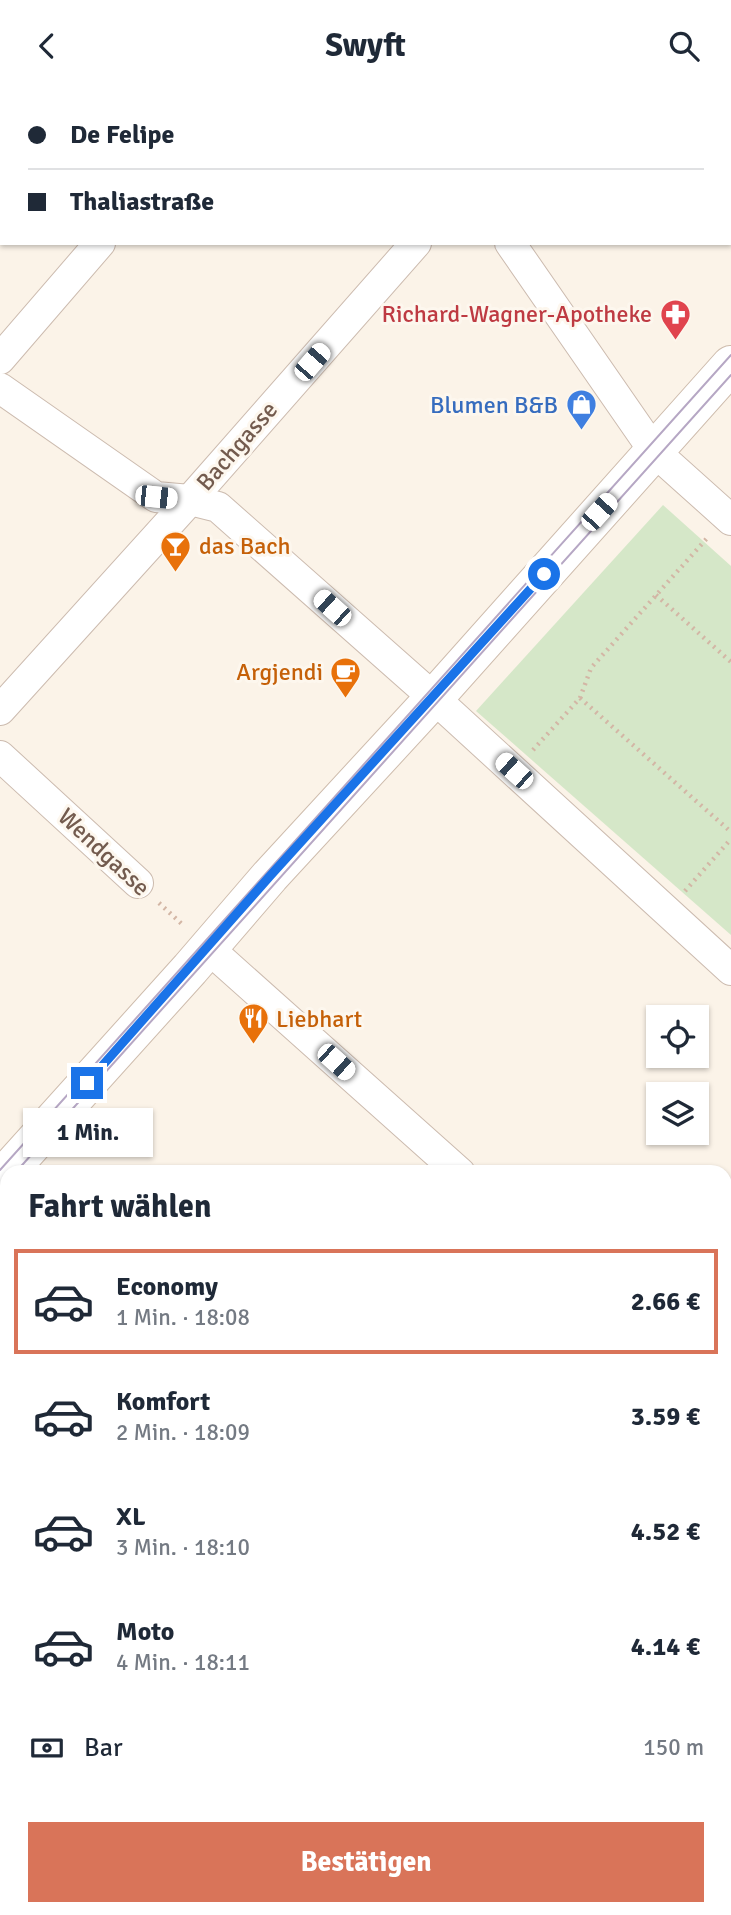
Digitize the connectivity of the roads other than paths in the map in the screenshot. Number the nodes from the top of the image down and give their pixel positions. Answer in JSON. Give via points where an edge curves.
{"nodes":[{"id":1,"x":98,"y":245,"type":"edge"},
{"id":2,"x":414,"y":245,"type":"edge"},
{"id":3,"x":511,"y":245,"type":"edge"},
{"id":4,"x":0,"y":359,"type":"edge"},
{"id":5,"x":731,"y":365,"type":"edge"},
{"id":6,"x":0,"y":388,"type":"edge"},
{"id":7,"x":654,"y":451,"type":"junction"},
{"id":8,"x":190,"y":500,"type":"junction"},
{"id":9,"x":729,"y":518,"type":"edge"},
{"id":10,"x":434,"y":698,"type":"junction"},
{"id":11,"x":0,"y":710,"type":"edge"},
{"id":12,"x":0,"y":756,"type":"edge"},
{"id":13,"x":138,"y":883,"type":"road end"},
{"id":14,"x":208,"y":948,"type":"junction"},
{"id":15,"x":730,"y":967,"type":"edge"},
{"id":16,"x":13,"y":1165,"type":"edge"},
{"id":17,"x":451,"y":1165,"type":"edge"}],
"edges":[{"from":1,"to":4,"type":"street"},
{"from":2,"to":8,"type":"street","name":"Bachgasse"},
{"from":3,"to":7,"type":"street"},
{"from":5,"to":7,"type":"main road"},
{"from":6,"to":8,"type":"street","via":[[156,497]]},
{"from":7,"to":9,"type":"street"},
{"from":7,"to":10,"type":"main road"},
{"from":8,"to":10,"type":"street","via":[[218,507]]},
{"from":8,"to":11,"type":"street","name":"Bachgasse"},
{"from":10,"to":14,"type":"main road"},
{"from":10,"to":15,"type":"street"},
{"from":12,"to":13,"type":"street","name":"Wendgasse"},
{"from":14,"to":16,"type":"main road"},
{"from":14,"to":17,"type":"street"}]}
